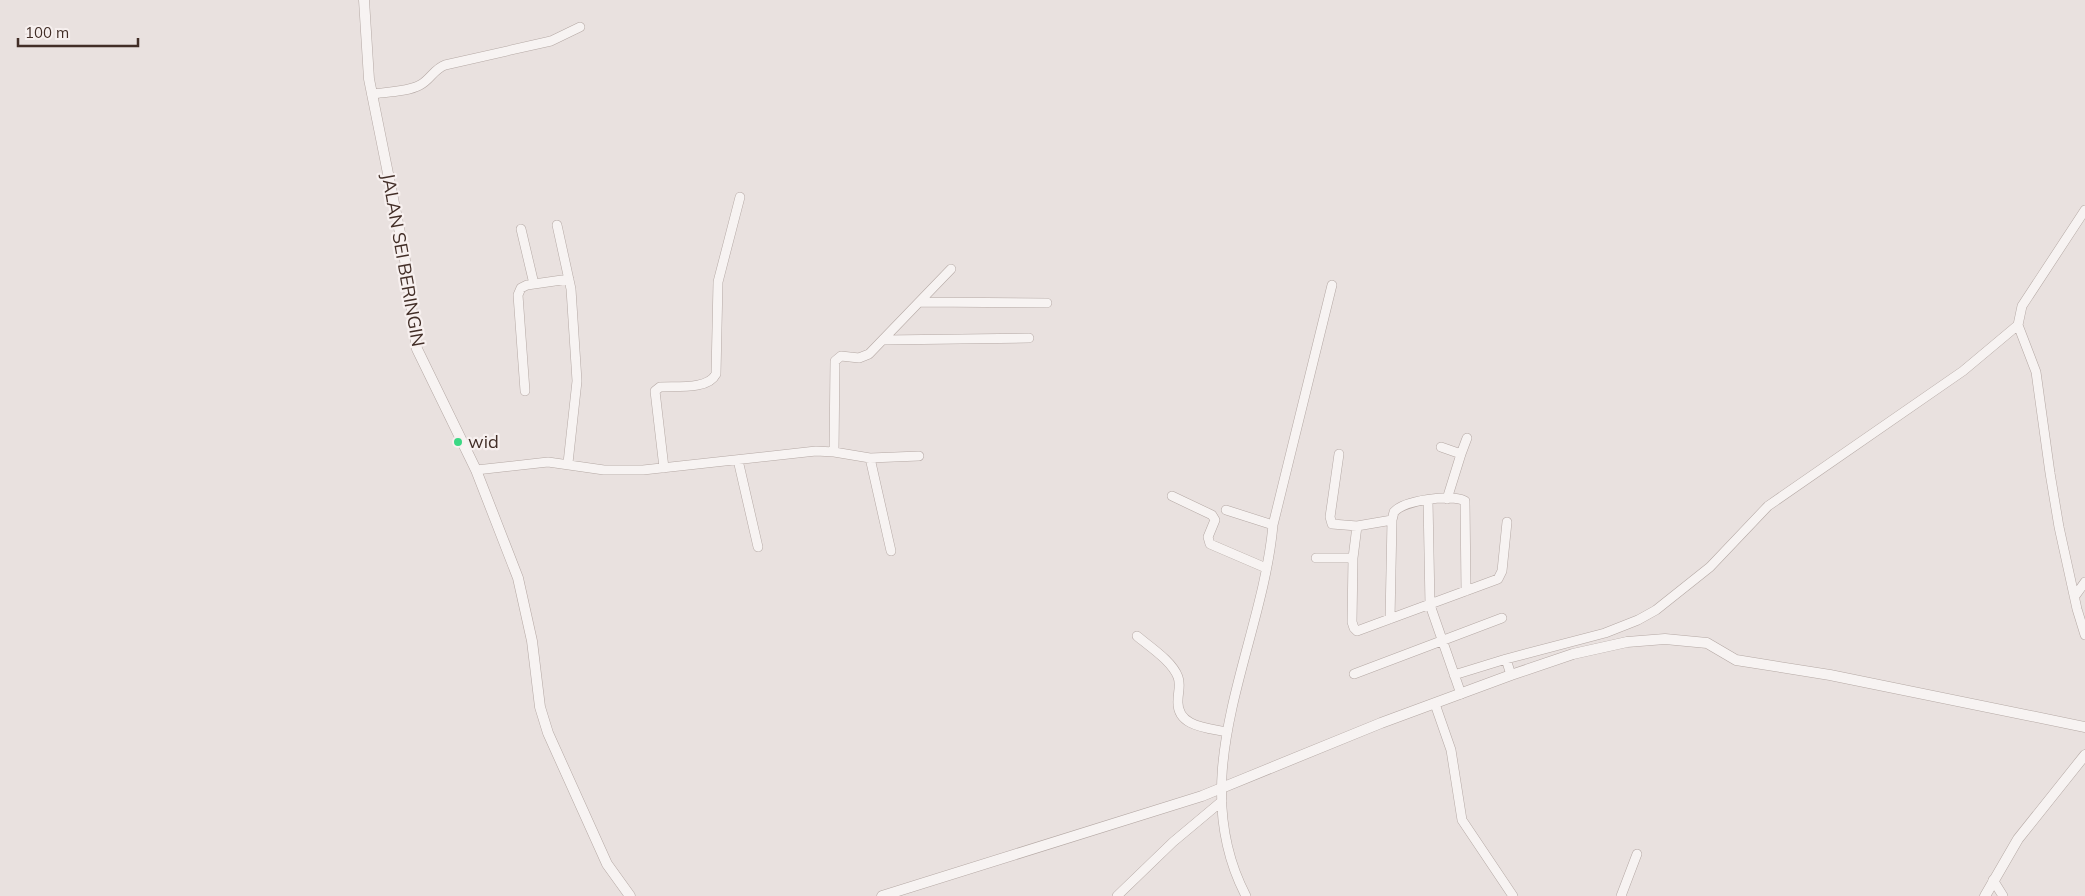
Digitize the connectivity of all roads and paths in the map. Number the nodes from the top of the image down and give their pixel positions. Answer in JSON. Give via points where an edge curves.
{"nodes":[{"id":1,"x":364,"y":0,"type":"edge"},
{"id":2,"x":580,"y":26,"type":"dead end"},
{"id":3,"x":372,"y":94,"type":"junction"},
{"id":4,"x":740,"y":197,"type":"dead end"},
{"id":5,"x":2085,"y":210,"type":"edge"},
{"id":6,"x":557,"y":225,"type":"dead end"},
{"id":7,"x":521,"y":229,"type":"dead end"},
{"id":8,"x":951,"y":270,"type":"dead end"},
{"id":9,"x":569,"y":279,"type":"junction"},
{"id":10,"x":534,"y":284,"type":"junction"},
{"id":11,"x":1332,"y":285,"type":"dead end"},
{"id":12,"x":920,"y":302,"type":"junction"},
{"id":13,"x":1048,"y":303,"type":"dead end"},
{"id":14,"x":2018,"y":325,"type":"junction"},
{"id":15,"x":1029,"y":338,"type":"dead end"},
{"id":16,"x":884,"y":340,"type":"junction"},
{"id":17,"x":525,"y":390,"type":"dead end"},
{"id":18,"x":1468,"y":438,"type":"dead end"},
{"id":19,"x":1441,"y":447,"type":"dead end"},
{"id":20,"x":834,"y":452,"type":"junction"},
{"id":21,"x":1339,"y":454,"type":"dead end"},
{"id":22,"x":1460,"y":454,"type":"junction"},
{"id":23,"x":920,"y":456,"type":"dead end"},
{"id":24,"x":870,"y":458,"type":"junction"},
{"id":25,"x":738,"y":460,"type":"junction"},
{"id":26,"x":568,"y":464,"type":"junction"},
{"id":27,"x":664,"y":468,"type":"junction"},
{"id":28,"x":476,"y":470,"type":"junction"},
{"id":29,"x":1172,"y":496,"type":"dead end"},
{"id":30,"x":1447,"y":499,"type":"junction"},
{"id":31,"x":1428,"y":500,"type":"junction"},
{"id":32,"x":1226,"y":510,"type":"dead end"},
{"id":33,"x":1392,"y":520,"type":"junction"},
{"id":34,"x":1507,"y":522,"type":"dead end"},
{"id":35,"x":1272,"y":525,"type":"junction"},
{"id":36,"x":1357,"y":526,"type":"junction"},
{"id":37,"x":758,"y":547,"type":"dead end"},
{"id":38,"x":891,"y":551,"type":"dead end"},
{"id":39,"x":1316,"y":558,"type":"dead end"},
{"id":40,"x":1354,"y":558,"type":"junction"},
{"id":41,"x":1266,"y":568,"type":"junction"},
{"id":42,"x":2085,"y":582,"type":"edge"},
{"id":43,"x":1466,"y":591,"type":"junction"},
{"id":44,"x":2074,"y":596,"type":"junction"},
{"id":45,"x":1430,"y":605,"type":"junction"},
{"id":46,"x":1502,"y":618,"type":"dead end"},
{"id":47,"x":1390,"y":619,"type":"junction"},
{"id":48,"x":2085,"y":635,"type":"edge"},
{"id":49,"x":1137,"y":636,"type":"dead end"},
{"id":50,"x":1442,"y":640,"type":"junction"},
{"id":51,"x":1506,"y":659,"type":"junction"},
{"id":52,"x":1354,"y":674,"type":"dead end"},
{"id":53,"x":1454,"y":675,"type":"junction"},
{"id":54,"x":1511,"y":675,"type":"junction"},
{"id":55,"x":1460,"y":694,"type":"junction"},
{"id":56,"x":1435,"y":704,"type":"junction"},
{"id":57,"x":2085,"y":727,"type":"edge"},
{"id":58,"x":1228,"y":732,"type":"junction"},
{"id":59,"x":2085,"y":755,"type":"edge"},
{"id":60,"x":1222,"y":789,"type":"junction"},
{"id":61,"x":1222,"y":801,"type":"junction"},
{"id":62,"x":1637,"y":854,"type":"dead end"},
{"id":63,"x":1993,"y":880,"type":"junction"},
{"id":64,"x":630,"y":896,"type":"edge"},
{"id":65,"x":882,"y":896,"type":"edge"},
{"id":66,"x":1117,"y":896,"type":"edge"},
{"id":67,"x":1246,"y":896,"type":"edge"},
{"id":68,"x":1514,"y":896,"type":"edge"},
{"id":69,"x":1621,"y":896,"type":"edge"},
{"id":70,"x":1985,"y":896,"type":"edge"},
{"id":71,"x":2003,"y":896,"type":"edge"}],
"edges":[{"from":1,"to":3,"type":"street","name":"JALAN SEI BERINGIN","via":[[367,65]]},
{"from":2,"to":3,"type":"street","via":[[550,41],[445,65],[417,87]]},
{"from":3,"to":28,"type":"street","name":"JALAN SEI BERINGIN","via":[[404,253],[417,349]]},
{"from":4,"to":27,"type":"street","via":[[718,282],[716,374],[702,384],[660,387],[655,391]]},
{"from":5,"to":14,"type":"street","via":[[2022,306]]},
{"from":6,"to":9,"type":"street"},
{"from":7,"to":10,"type":"street"},
{"from":8,"to":12,"type":"street"},
{"from":9,"to":10,"type":"street"},
{"from":9,"to":26,"type":"street","via":[[577,381]]},
{"from":10,"to":17,"type":"street","via":[[521,288],[518,295]]},
{"from":11,"to":35,"type":"street"},
{"from":12,"to":13,"type":"street"},
{"from":12,"to":16,"type":"street"},
{"from":14,"to":44,"type":"street","via":[[2038,379],[2050,473]]},
{"from":14,"to":51,"type":"street","via":[[1956,376],[1768,506],[1710,567],[1656,610],[1605,633]]},
{"from":15,"to":16,"type":"street"},
{"from":16,"to":20,"type":"street","via":[[866,356],[841,356],[835,362]]},
{"from":18,"to":22,"type":"street"},
{"from":19,"to":22,"type":"street"},
{"from":20,"to":24,"type":"street"},
{"from":20,"to":25,"type":"street"},
{"from":21,"to":36,"type":"street","via":[[1330,521],[1336,525]]},
{"from":22,"to":30,"type":"street"},
{"from":23,"to":24,"type":"street"},
{"from":24,"to":38,"type":"street"},
{"from":25,"to":27,"type":"street"},
{"from":25,"to":37,"type":"street"},
{"from":26,"to":27,"type":"street","via":[[622,471]]},
{"from":26,"to":28,"type":"street","via":[[534,462]]},
{"from":28,"to":64,"type":"street","name":"JALAN SEI BERINGIN","via":[[524,598],[540,707],[548,733],[607,864]]},
{"from":29,"to":41,"type":"street","via":[[1212,515],[1210,544]]},
{"from":30,"to":31,"type":"street"},
{"from":30,"to":43,"type":"street","via":[[1466,503]]},
{"from":31,"to":33,"type":"street","via":[[1398,508]]},
{"from":31,"to":45,"type":"street"},
{"from":32,"to":35,"type":"street"},
{"from":33,"to":36,"type":"street"},
{"from":33,"to":47,"type":"street"},
{"from":34,"to":43,"type":"street","via":[[1501,576]]},
{"from":35,"to":41,"type":"street"},
{"from":36,"to":40,"type":"street"},
{"from":39,"to":40,"type":"street"},
{"from":40,"to":47,"type":"street","via":[[1354,628],[1362,630]]},
{"from":41,"to":58,"type":"street","via":[[1232,698]]},
{"from":42,"to":44,"type":"street"},
{"from":43,"to":45,"type":"street"},
{"from":44,"to":48,"type":"street"},
{"from":45,"to":47,"type":"street"},
{"from":45,"to":50,"type":"street"},
{"from":46,"to":50,"type":"street"},
{"from":49,"to":58,"type":"street","via":[[1178,676],[1178,708],[1183,718],[1189,723]]},
{"from":50,"to":52,"type":"street"},
{"from":50,"to":53,"type":"street"},
{"from":51,"to":53,"type":"street"},
{"from":51,"to":54,"type":"street"},
{"from":53,"to":55,"type":"street"},
{"from":54,"to":55,"type":"street"},
{"from":54,"to":57,"type":"street","via":[[1604,647],[1654,639],[1682,640],[1708,643],[1736,660],[1830,675]]},
{"from":55,"to":56,"type":"street"},
{"from":56,"to":60,"type":"street","via":[[1322,746]]},
{"from":56,"to":68,"type":"street","via":[[1451,750],[1462,820]]},
{"from":58,"to":60,"type":"street"},
{"from":59,"to":63,"type":"street","via":[[2018,840]]},
{"from":60,"to":61,"type":"street"},
{"from":60,"to":65,"type":"street"},
{"from":61,"to":66,"type":"street"},
{"from":61,"to":67,"type":"street","via":[[1225,843]]},
{"from":62,"to":69,"type":"street"},
{"from":63,"to":70,"type":"street"},
{"from":63,"to":71,"type":"street"}]}
